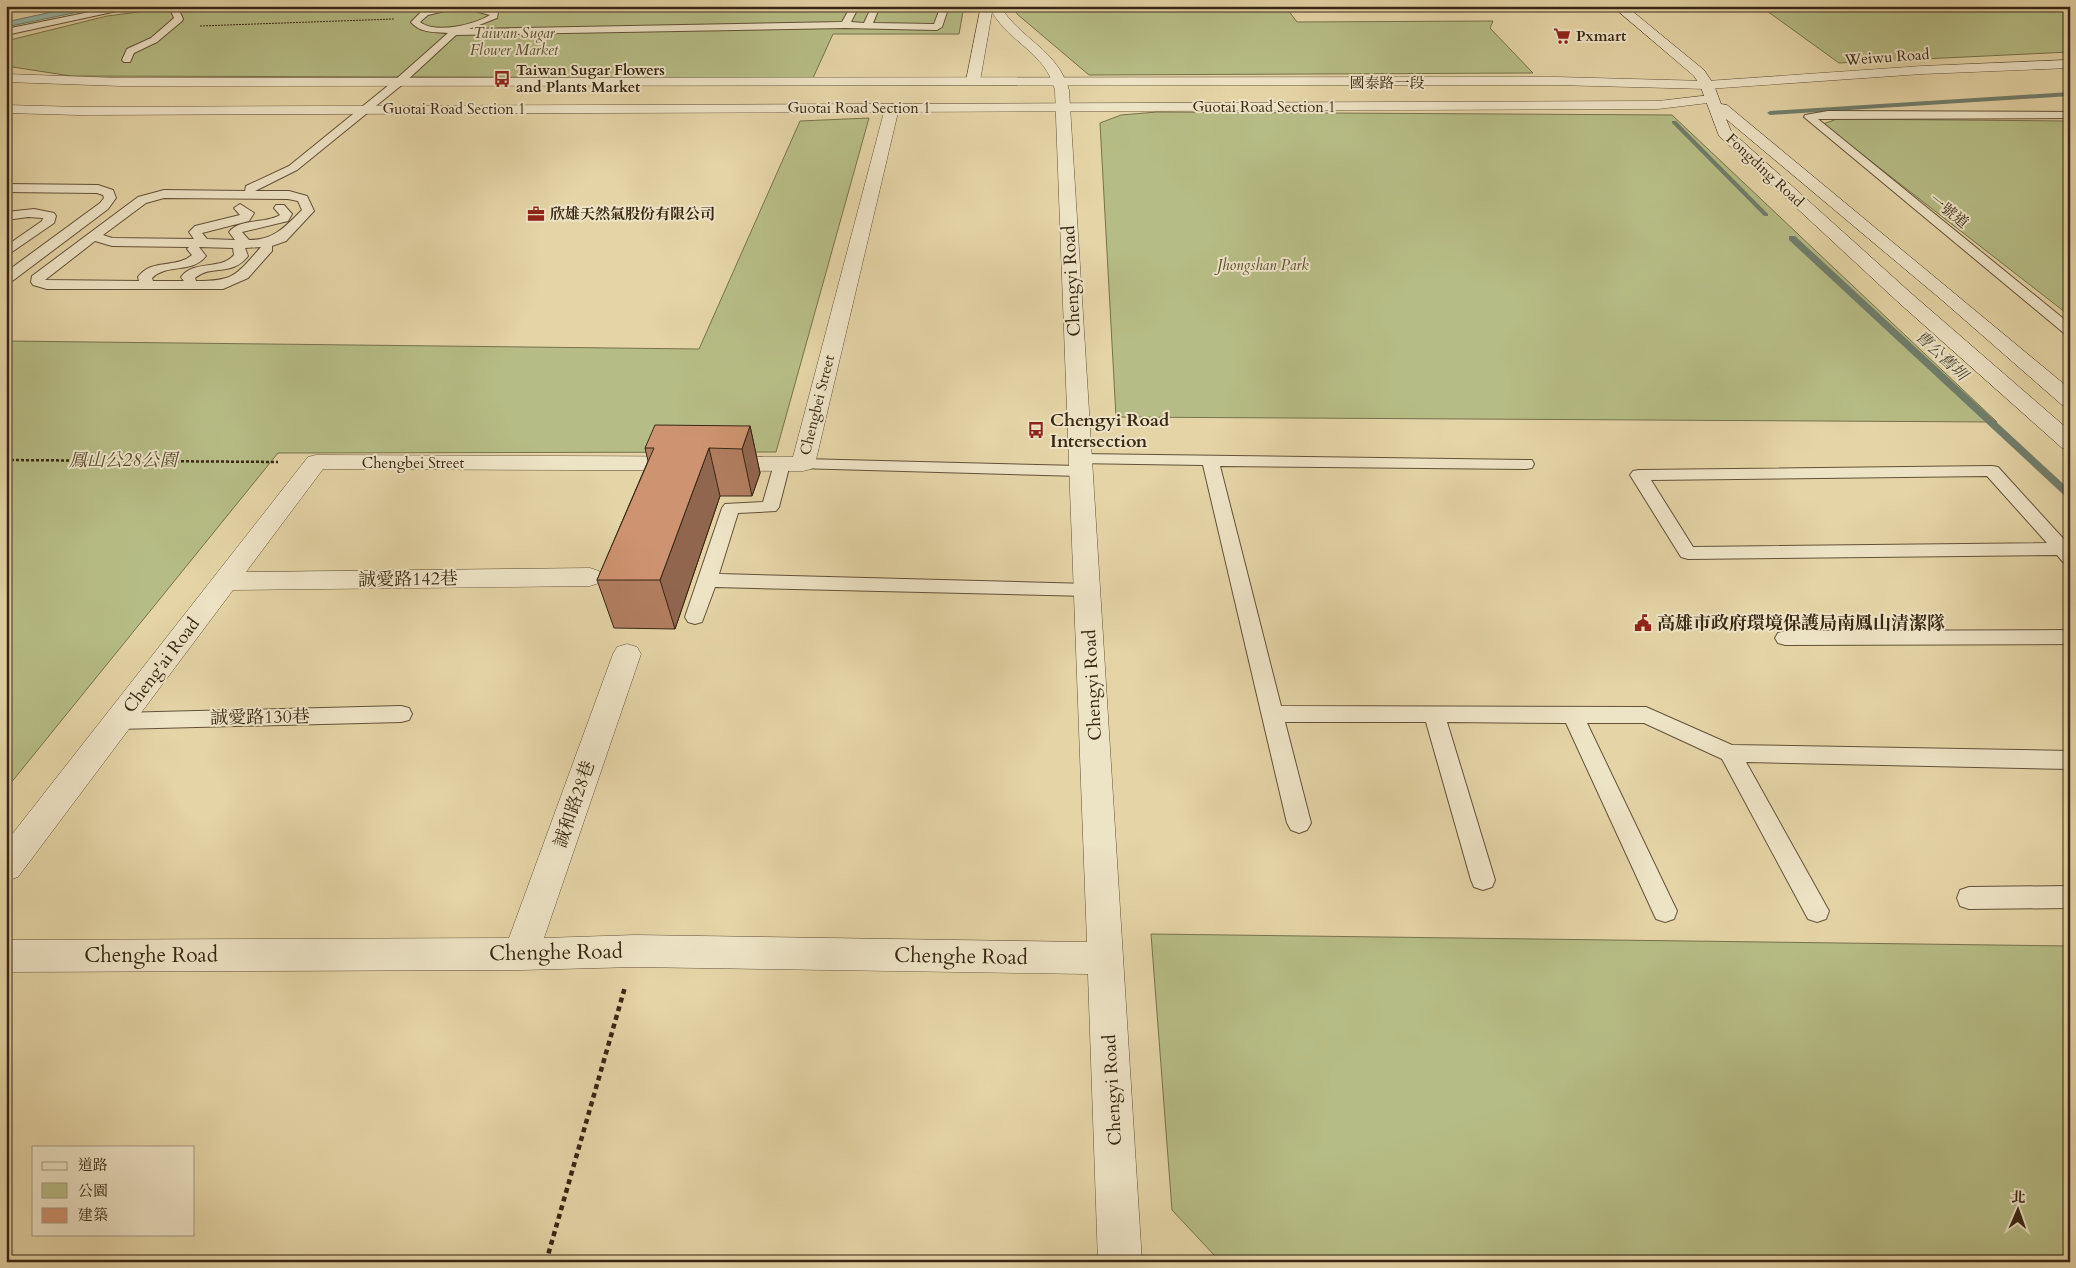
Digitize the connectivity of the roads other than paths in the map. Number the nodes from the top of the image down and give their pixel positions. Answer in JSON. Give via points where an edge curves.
{"nodes":[{"id":1,"x":136,"y":6,"type":"edge"},
{"id":2,"x":173,"y":6,"type":"edge"},
{"id":3,"x":471,"y":6,"type":"edge"},
{"id":4,"x":855,"y":6,"type":"edge"},
{"id":5,"x":876,"y":6,"type":"edge"},
{"id":6,"x":945,"y":6,"type":"edge"},
{"id":7,"x":987,"y":6,"type":"edge"},
{"id":8,"x":994,"y":6,"type":"edge"},
{"id":9,"x":1618,"y":6,"type":"edge"},
{"id":10,"x":845,"y":25,"type":"junction"},
{"id":11,"x":867,"y":26,"type":"junction"},
{"id":12,"x":450,"y":31,"type":"junction"},
{"id":13,"x":6,"y":32,"type":"edge"},
{"id":14,"x":127,"y":60,"type":"dead end"},
{"id":15,"x":2070,"y":64,"type":"edge"},
{"id":16,"x":2070,"y":77,"type":"edge"},
{"id":17,"x":6,"y":78,"type":"edge"},
{"id":18,"x":973,"y":81,"type":"junction"},
{"id":19,"x":1936,"y":84,"type":"dead end"},
{"id":20,"x":394,"y":86,"type":"junction"},
{"id":21,"x":6,"y":88,"type":"edge"},
{"id":22,"x":1715,"y":94,"type":"junction"},
{"id":23,"x":1062,"y":95,"type":"junction"},
{"id":24,"x":6,"y":100,"type":"edge"},
{"id":25,"x":377,"y":100,"type":"junction"},
{"id":26,"x":892,"y":108,"type":"junction"},
{"id":27,"x":6,"y":110,"type":"edge"},
{"id":28,"x":365,"y":110,"type":"junction"},
{"id":29,"x":2070,"y":114,"type":"edge"},
{"id":30,"x":6,"y":188,"type":"edge"},
{"id":31,"x":32,"y":188,"type":"junction"},
{"id":32,"x":250,"y":189,"type":"junction"},
{"id":33,"x":6,"y":196,"type":"edge"},
{"id":34,"x":320,"y":199,"type":"junction"},
{"id":35,"x":305,"y":201,"type":"junction"},
{"id":36,"x":140,"y":202,"type":"junction"},
{"id":37,"x":160,"y":207,"type":"dead end"},
{"id":38,"x":270,"y":208,"type":"junction"},
{"id":39,"x":6,"y":216,"type":"edge"},
{"id":40,"x":64,"y":235,"type":"junction"},
{"id":41,"x":88,"y":238,"type":"junction"},
{"id":42,"x":290,"y":240,"type":"junction"},
{"id":43,"x":12,"y":243,"type":"edge"},
{"id":44,"x":199,"y":246,"type":"junction"},
{"id":45,"x":242,"y":246,"type":"junction"},
{"id":46,"x":267,"y":248,"type":"junction"},
{"id":47,"x":6,"y":252,"type":"edge"},
{"id":48,"x":6,"y":279,"type":"edge"},
{"id":49,"x":147,"y":286,"type":"junction"},
{"id":50,"x":194,"y":286,"type":"junction"},
{"id":51,"x":2070,"y":331,"type":"edge"},
{"id":52,"x":2070,"y":400,"type":"edge"},
{"id":53,"x":2070,"y":443,"type":"edge"},
{"id":54,"x":1210,"y":461,"type":"junction"},
{"id":55,"x":316,"y":462,"type":"joint"},
{"id":56,"x":792,"y":464,"type":"junction"},
{"id":57,"x":1526,"y":464,"type":"dead end"},
{"id":58,"x":1080,"y":465,"type":"junction"},
{"id":59,"x":2066,"y":554,"type":"edge"},
{"id":60,"x":590,"y":577,"type":"dead end"},
{"id":61,"x":706,"y":580,"type":"junction"},
{"id":62,"x":225,"y":581,"type":"junction"},
{"id":63,"x":1088,"y":590,"type":"junction"},
{"id":64,"x":695,"y":617,"type":"dead end"},
{"id":65,"x":2070,"y":637,"type":"edge"},
{"id":66,"x":1785,"y":638,"type":"dead end"},
{"id":67,"x":627,"y":654,"type":"dead end"},
{"id":68,"x":401,"y":714,"type":"dead end"},
{"id":69,"x":1272,"y":714,"type":"junction"},
{"id":70,"x":1434,"y":714,"type":"junction"},
{"id":71,"x":1573,"y":715,"type":"junction"},
{"id":72,"x":118,"y":720,"type":"junction"},
{"id":73,"x":1730,"y":753,"type":"junction"},
{"id":74,"x":2070,"y":760,"type":"edge"},
{"id":75,"x":1300,"y":824,"type":"dead end"},
{"id":76,"x":6,"y":867,"type":"edge"},
{"id":77,"x":1483,"y":880,"type":"dead end"},
{"id":78,"x":2070,"y":897,"type":"edge"},
{"id":79,"x":1969,"y":898,"type":"dead end"},
{"id":80,"x":1665,"y":911,"type":"dead end"},
{"id":81,"x":1817,"y":911,"type":"dead end"},
{"id":82,"x":521,"y":954,"type":"junction"},
{"id":83,"x":6,"y":956,"type":"edge"},
{"id":84,"x":1105,"y":958,"type":"junction"},
{"id":85,"x":1120,"y":1262,"type":"edge"}],
"edges":[{"from":1,"to":13,"type":"lane"},
{"from":2,"to":14,"type":"lane","via":[[179,20],[154,40],[130,51]]},
{"from":3,"to":12,"type":"lane","via":[[489,9],[494,16],[483,23]]},
{"from":3,"to":12,"type":"lane","via":[[439,10],[417,18],[415,22],[424,28]]},
{"from":4,"to":10,"type":"lane"},
{"from":5,"to":11,"type":"lane"},
{"from":6,"to":11,"type":"lane","via":[[937,26]]},
{"from":7,"to":18,"type":"street"},
{"from":8,"to":23,"type":"street","via":[[1006,22],[1052,64]]},
{"from":9,"to":22,"type":"street","via":[[1699,73]]},
{"from":10,"to":11,"type":"lane"},
{"from":10,"to":12,"type":"lane"},
{"from":12,"to":20,"type":"lane"},
{"from":15,"to":22,"type":"street","name":"Weiwu Road","via":[[1922,70]]},
{"from":16,"to":19,"type":"street","name":"Weiwu Road"},
{"from":17,"to":20,"type":"street","name":"Guotai Road Section 1"},
{"from":18,"to":20,"type":"street","name":"Guotai Road Section 1"},
{"from":18,"to":23,"type":"street","name":"Guotai Road Section 1"},
{"from":20,"to":21,"type":"street","name":"Guotai Road Section 1"},
{"from":20,"to":23,"type":"street","name":"Guotai Road Section 1"},
{"from":20,"to":25,"type":"lane"},
{"from":22,"to":23,"type":"street","name":"國泰路一段","via":[[1188,85]]},
{"from":22,"to":23,"type":"street","name":"Guotai Road Section 1","via":[[1658,105]]},
{"from":22,"to":52,"type":"street","name":"Fongding Road"},
{"from":22,"to":53,"type":"street","name":"Fongding Road","via":[[1724,133]]},
{"from":23,"to":25,"type":"street","name":"Guotai Road Section 1"},
{"from":23,"to":26,"type":"street","name":"Guotai Road Section 1"},
{"from":23,"to":58,"type":"street","name":"Chengyi Road"},
{"from":24,"to":25,"type":"street","name":"Guotai Road Section 1"},
{"from":25,"to":28,"type":"lane"},
{"from":26,"to":28,"type":"street","name":"Guotai Road Section 1"},
{"from":26,"to":56,"type":"street","name":"Chengbei Street"},
{"from":27,"to":28,"type":"street","name":"Guotai Road Section 1"},
{"from":28,"to":32,"type":"lane","via":[[293,168]]},
{"from":29,"to":51,"type":"lane","name":"一號道","via":[[1828,114],[1809,117]]},
{"from":30,"to":31,"type":"lane"},
{"from":31,"to":33,"type":"lane"},
{"from":31,"to":40,"type":"lane","via":[[98,189],[109,193],[110,198],[104,206]]},
{"from":32,"to":35,"type":"lane"},
{"from":32,"to":41,"type":"lane","via":[[172,188],[144,193],[131,199]]},
{"from":34,"to":35,"type":"lane"},
{"from":34,"to":35,"type":"lane"},
{"from":34,"to":42,"type":"lane"},
{"from":35,"to":36,"type":"lane","via":[[289,194],[164,194]]},
{"from":35,"to":38,"type":"lane","via":[[292,208]]},
{"from":35,"to":45,"type":"lane","via":[[281,238]]},
{"from":36,"to":37,"type":"lane","via":[[142,206]]},
{"from":36,"to":41,"type":"lane"},
{"from":38,"to":44,"type":"lane","via":[[235,208],[248,213],[245,218],[195,232]]},
{"from":38,"to":45,"type":"lane","via":[[286,214],[284,218],[239,229],[235,232]]},
{"from":39,"to":43,"type":"lane","via":[[30,213],[50,216],[48,223]]},
{"from":40,"to":41,"type":"lane"},
{"from":40,"to":48,"type":"lane"},
{"from":41,"to":42,"type":"lane","via":[[17,282],[22,289],[231,291],[244,287]]},
{"from":41,"to":44,"type":"lane","via":[[88,246],[97,248]]},
{"from":41,"to":49,"type":"lane","via":[[38,282],[47,285]]},
{"from":42,"to":46,"type":"lane"},
{"from":43,"to":47,"type":"lane"},
{"from":44,"to":45,"type":"lane"},
{"from":44,"to":49,"type":"lane","via":[[199,256],[190,264],[148,273],[145,277]]},
{"from":45,"to":46,"type":"lane"},
{"from":45,"to":50,"type":"lane","via":[[241,256],[233,264],[191,274],[188,277]]},
{"from":46,"to":50,"type":"lane","via":[[234,281],[223,285]]},
{"from":49,"to":50,"type":"lane"},
{"from":54,"to":57,"type":"lane"},
{"from":54,"to":58,"type":"lane"},
{"from":54,"to":69,"type":"lane"},
{"from":55,"to":56,"type":"street","name":"Chengbei Street"},
{"from":55,"to":62,"type":"street","name":"Cheng'ai Road"},
{"from":56,"to":58,"type":"lane"},
{"from":56,"to":61,"type":"lane","via":[[770,507],[730,508]]},
{"from":58,"to":63,"type":"street","name":"Chengyi Road"},
{"from":59,"to":59,"type":"lane","via":[[1992,471],[1639,475],[1688,553]]},
{"from":60,"to":62,"type":"street","name":"誠愛路142巷"},
{"from":61,"to":63,"type":"lane"},
{"from":61,"to":64,"type":"lane"},
{"from":62,"to":72,"type":"street","name":"Cheng'ai Road"},
{"from":63,"to":84,"type":"street","name":"Chengyi Road"},
{"from":65,"to":66,"type":"lane"},
{"from":67,"to":82,"type":"street","name":"誠和路28巷"},
{"from":68,"to":72,"type":"lane","name":"誠愛路130巷"},
{"from":69,"to":70,"type":"lane"},
{"from":69,"to":75,"type":"lane"},
{"from":70,"to":71,"type":"lane"},
{"from":70,"to":77,"type":"lane"},
{"from":71,"to":73,"type":"lane","via":[[1646,715]]},
{"from":71,"to":80,"type":"lane"},
{"from":72,"to":76,"type":"street","name":"Cheng'ai Road"},
{"from":73,"to":74,"type":"lane"},
{"from":73,"to":81,"type":"lane"},
{"from":78,"to":79,"type":"lane"},
{"from":82,"to":83,"type":"street","name":"Chenghe Road"},
{"from":82,"to":84,"type":"street","name":"Chenghe Road","via":[[636,951]]},
{"from":84,"to":85,"type":"street","name":"Chengyi Road"}]}
